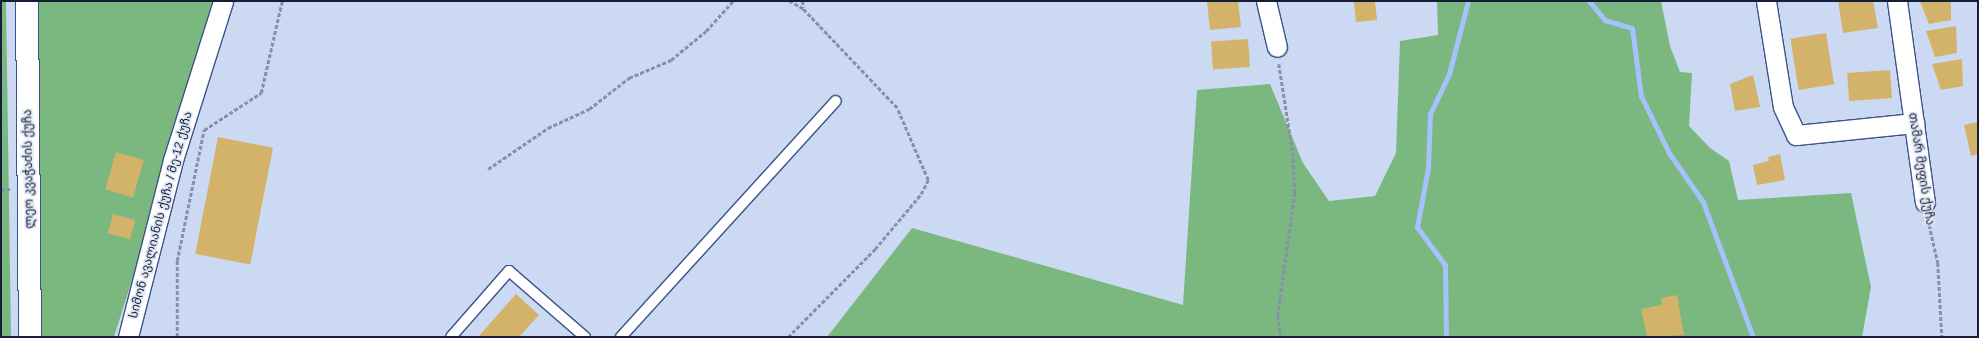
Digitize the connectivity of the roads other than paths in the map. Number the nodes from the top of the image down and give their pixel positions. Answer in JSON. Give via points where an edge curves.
{"nodes":[{"id":1,"x":27,"y":1,"type":"edge"},
{"id":2,"x":224,"y":1,"type":"edge"},
{"id":3,"x":1266,"y":1,"type":"edge"},
{"id":4,"x":1766,"y":1,"type":"edge"},
{"id":5,"x":1896,"y":1,"type":"edge"},
{"id":6,"x":1277,"y":47,"type":"road end"},
{"id":7,"x":836,"y":101,"type":"dead end"},
{"id":8,"x":1914,"y":123,"type":"junction"},
{"id":9,"x":1925,"y":202,"type":"road end"},
{"id":10,"x":30,"y":337,"type":"edge"},
{"id":11,"x":128,"y":337,"type":"edge"},
{"id":12,"x":451,"y":337,"type":"edge"},
{"id":13,"x":585,"y":337,"type":"edge"},
{"id":14,"x":621,"y":337,"type":"edge"}],
"edges":[{"from":1,"to":10,"type":"main road","name":"ლეო კვაჭაძის ქუჩა"},
{"from":2,"to":11,"type":"street","name":"სიმონ ავალიანის ქუჩა / მე-12 ქუჩა","via":[[173,160]]},
{"from":3,"to":6,"type":"street"},
{"from":4,"to":8,"type":"street","via":[[1783,107],[1796,135]]},
{"from":5,"to":8,"type":"street","name":"თამარ მეფის ქუჩა"},
{"from":7,"to":14,"type":"lane"},
{"from":8,"to":9,"type":"street","name":"თამარ მეფის ქუჩა"},
{"from":12,"to":13,"type":"lane","via":[[509,271]]}]}
